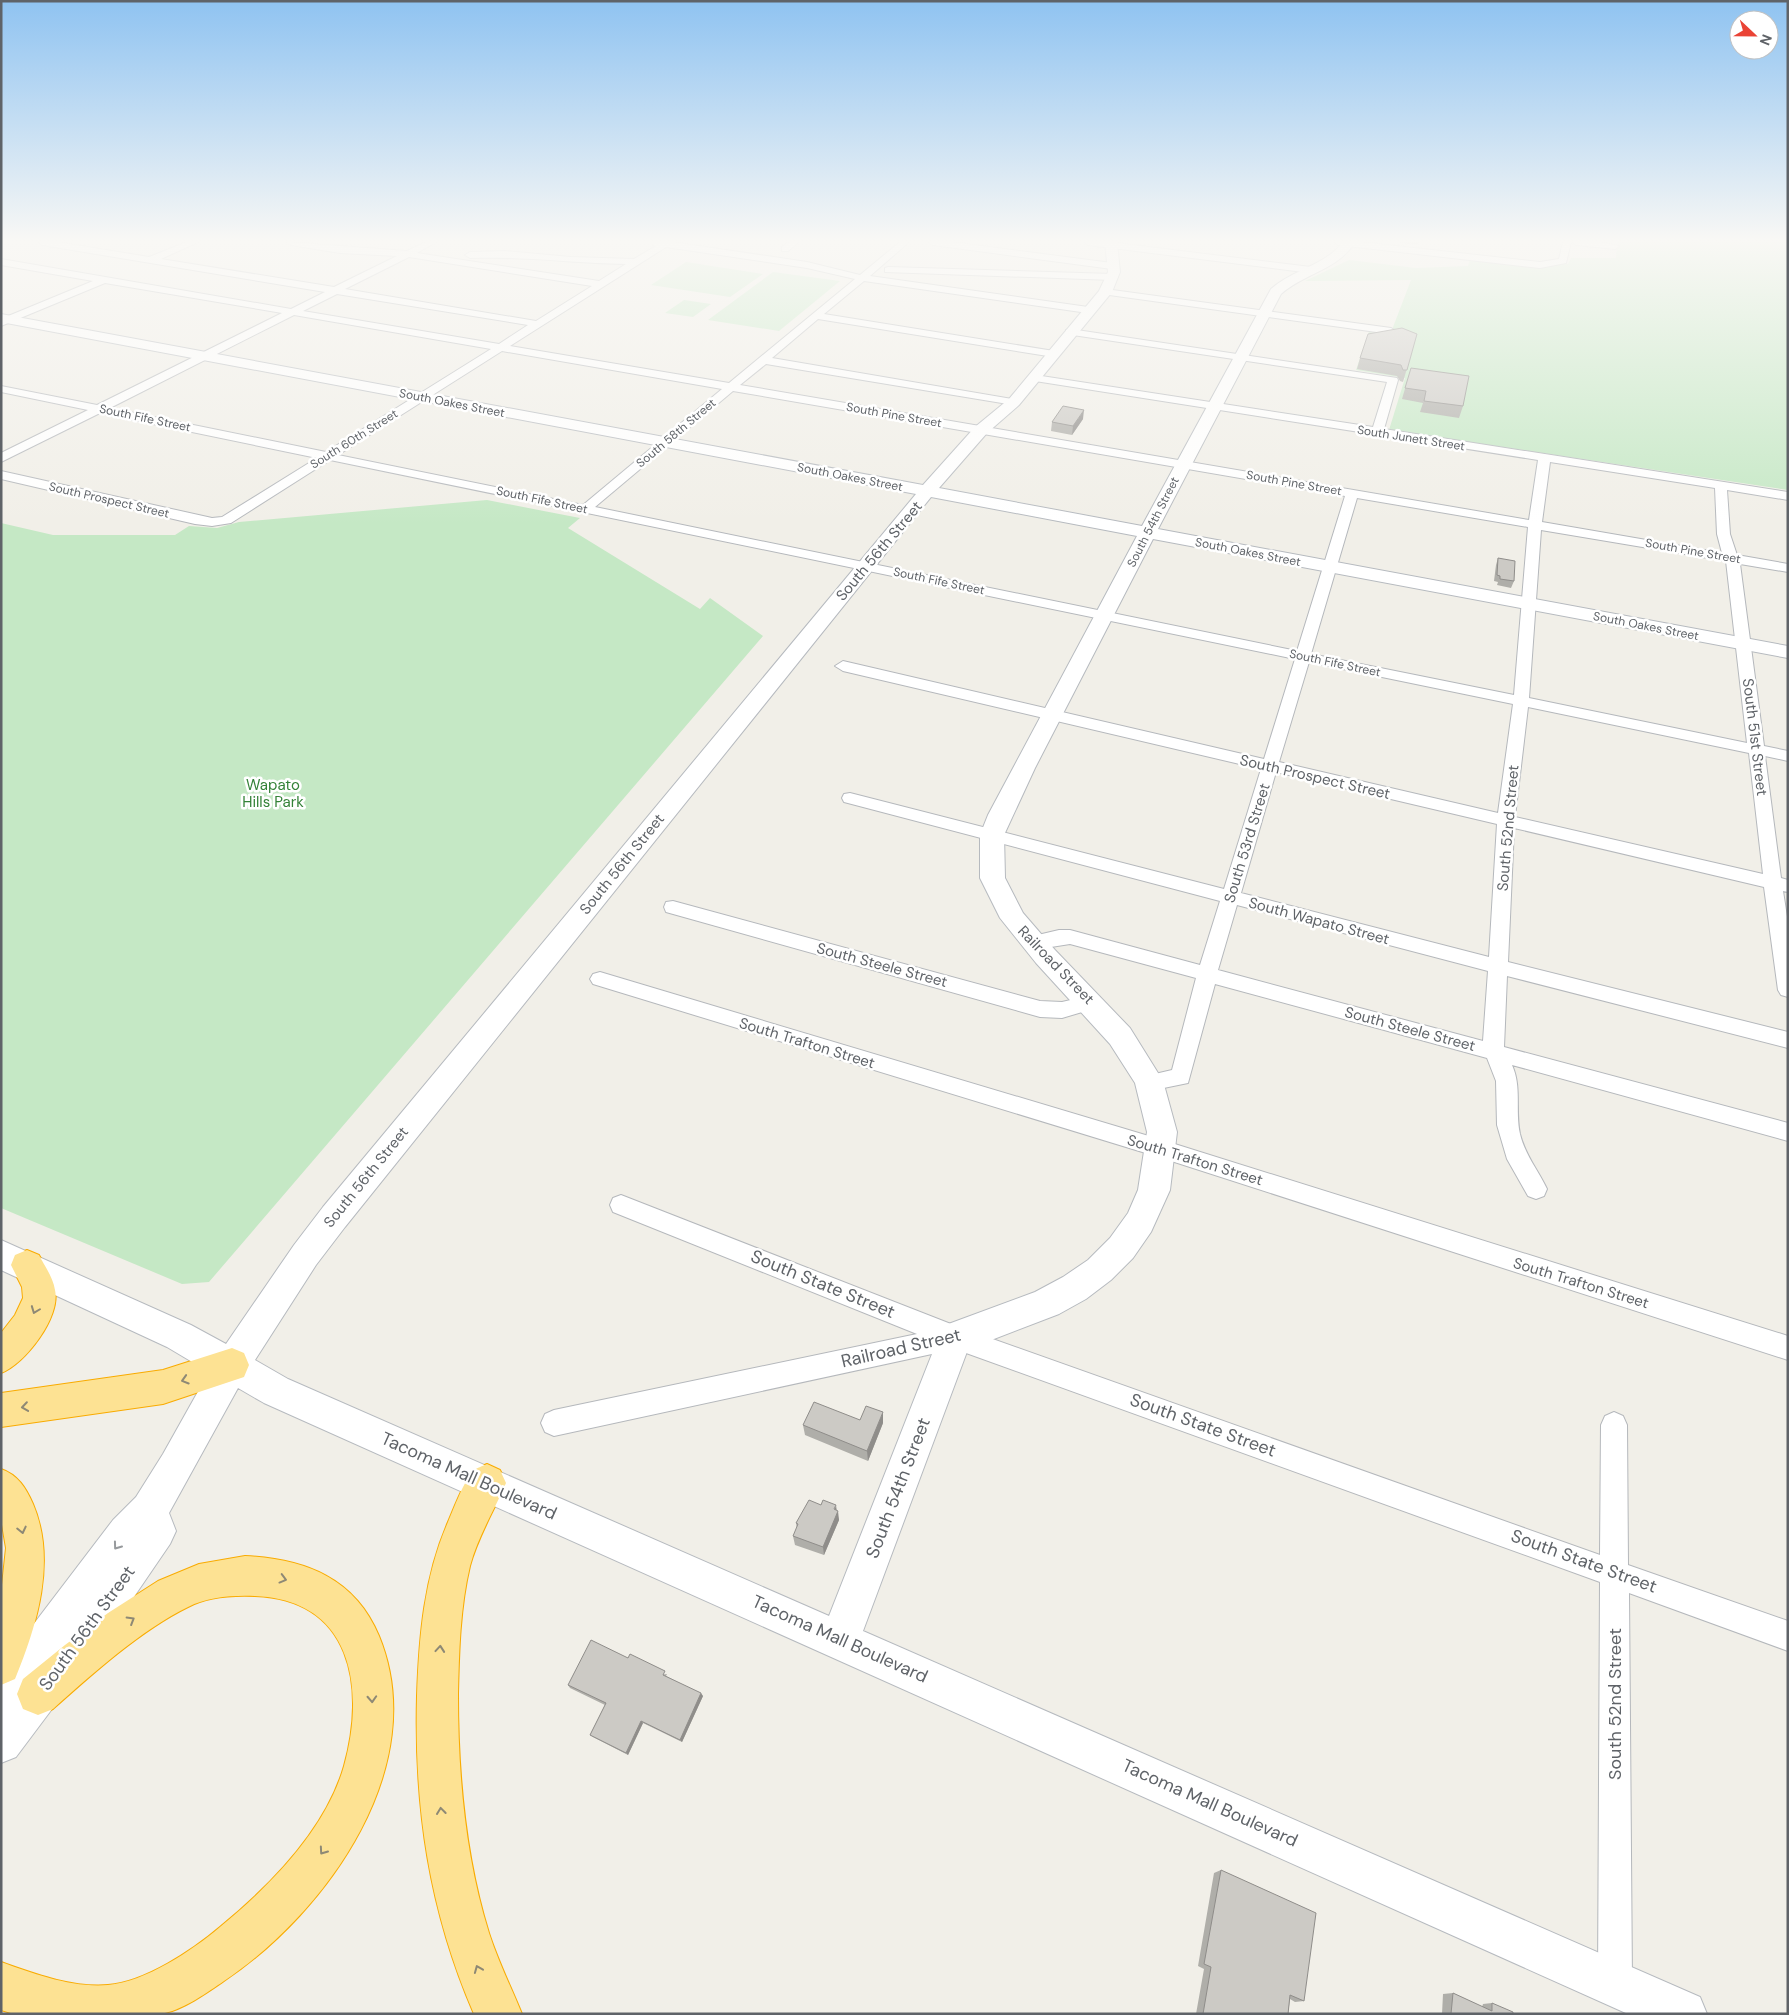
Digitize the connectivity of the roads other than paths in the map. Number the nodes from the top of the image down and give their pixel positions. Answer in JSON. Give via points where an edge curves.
{"nodes":[{"id":1,"x":90,"y":336,"type":"edge"},
{"id":2,"x":244,"y":336,"type":"edge"},
{"id":3,"x":427,"y":336,"type":"edge"},
{"id":4,"x":518,"y":336,"type":"edge"},
{"id":5,"x":792,"y":336,"type":"edge"},
{"id":6,"x":941,"y":336,"type":"edge"},
{"id":7,"x":1067,"y":336,"type":"edge"},
{"id":8,"x":1097,"y":336,"type":"edge"},
{"id":9,"x":1251,"y":336,"type":"edge"},
{"id":10,"x":498,"y":348,"type":"junction"},
{"id":11,"x":1054,"y":354,"type":"junction"},
{"id":12,"x":203,"y":357,"type":"junction"},
{"id":13,"x":1240,"y":357,"type":"junction"},
{"id":14,"x":763,"y":360,"type":"junction"},
{"id":15,"x":1035,"y":378,"type":"junction"},
{"id":16,"x":730,"y":388,"type":"junction"},
{"id":17,"x":1,"y":389,"type":"edge"},
{"id":18,"x":421,"y":397,"type":"junction"},
{"id":19,"x":1014,"y":402,"type":"junction"},
{"id":20,"x":1214,"y":406,"type":"junction"},
{"id":21,"x":99,"y":409,"type":"junction"},
{"id":22,"x":981,"y":430,"type":"junction"},
{"id":23,"x":1377,"y":432,"type":"junction"},
{"id":24,"x":665,"y":442,"type":"junction"},
{"id":25,"x":327,"y":456,"type":"junction"},
{"id":26,"x":1,"y":458,"type":"edge"},
{"id":27,"x":1544,"y":458,"type":"junction"},
{"id":28,"x":1183,"y":464,"type":"junction"},
{"id":29,"x":1,"y":475,"type":"edge"},
{"id":30,"x":1721,"y":486,"type":"junction"},
{"id":31,"x":928,"y":492,"type":"junction"},
{"id":32,"x":1352,"y":493,"type":"junction"},
{"id":33,"x":1788,"y":496,"type":"edge"},
{"id":34,"x":585,"y":509,"type":"junction"},
{"id":35,"x":218,"y":522,"type":"joint"},
{"id":36,"x":1535,"y":524,"type":"junction"},
{"id":37,"x":1148,"y":533,"type":"junction"},
{"id":38,"x":1732,"y":558,"type":"junction"},
{"id":39,"x":866,"y":566,"type":"junction"},
{"id":40,"x":1331,"y":567,"type":"junction"},
{"id":41,"x":1788,"y":568,"type":"edge"},
{"id":42,"x":1529,"y":604,"type":"junction"},
{"id":43,"x":1104,"y":615,"type":"junction"},
{"id":44,"x":1743,"y":644,"type":"junction"},
{"id":45,"x":1788,"y":652,"type":"edge"},
{"id":46,"x":1304,"y":656,"type":"junction"},
{"id":47,"x":843,"y":666,"type":"dead end"},
{"id":48,"x":1521,"y":701,"type":"junction"},
{"id":49,"x":1051,"y":716,"type":"junction"},
{"id":50,"x":1758,"y":749,"type":"junction"},
{"id":51,"x":1788,"y":756,"type":"edge"},
{"id":52,"x":1271,"y":766,"type":"junction"},
{"id":53,"x":850,"y":798,"type":"dead end"},
{"id":54,"x":1506,"y":821,"type":"junction"},
{"id":55,"x":992,"y":835,"type":"junction"},
{"id":56,"x":1771,"y":883,"type":"junction"},
{"id":57,"x":1788,"y":886,"type":"edge"},
{"id":58,"x":1230,"y":898,"type":"junction"},
{"id":59,"x":673,"y":907,"type":"dead end"},
{"id":60,"x":1032,"y":943,"type":"junction"},
{"id":61,"x":1498,"y":967,"type":"junction"},
{"id":62,"x":1207,"y":975,"type":"junction"},
{"id":63,"x":600,"y":979,"type":"dead end"},
{"id":64,"x":1788,"y":990,"type":"edge"},
{"id":65,"x":1092,"y":1002,"type":"junction"},
{"id":66,"x":1788,"y":1040,"type":"edge"},
{"id":67,"x":1493,"y":1051,"type":"junction"},
{"id":68,"x":1149,"y":1083,"type":"junction"},
{"id":69,"x":1788,"y":1132,"type":"edge"},
{"id":70,"x":1162,"y":1149,"type":"junction"},
{"id":71,"x":1536,"y":1189,"type":"dead end"},
{"id":72,"x":621,"y":1205,"type":"dead end"},
{"id":73,"x":14,"y":1260,"type":"edge"},
{"id":74,"x":955,"y":1337,"type":"junction"},
{"id":75,"x":1788,"y":1348,"type":"edge"},
{"id":76,"x":1,"y":1357,"type":"edge"},
{"id":77,"x":232,"y":1365,"type":"junction"},
{"id":78,"x":1,"y":1410,"type":"edge"},
{"id":79,"x":554,"y":1422,"type":"dead end"},
{"id":80,"x":1614,"y":1425,"type":"dead end"},
{"id":81,"x":487,"y":1484,"type":"junction"},
{"id":82,"x":1,"y":1486,"type":"edge"},
{"id":83,"x":1614,"y":1572,"type":"junction"},
{"id":84,"x":1788,"y":1636,"type":"edge"},
{"id":85,"x":840,"y":1640,"type":"junction"},
{"id":86,"x":1,"y":1665,"type":"edge"},
{"id":87,"x":20,"y":1698,"type":"edge"},
{"id":88,"x":1,"y":1742,"type":"edge"},
{"id":89,"x":1615,"y":1983,"type":"junction"},
{"id":90,"x":1,"y":1986,"type":"edge"},
{"id":91,"x":1,"y":2004,"type":"edge"},
{"id":92,"x":25,"y":2014,"type":"edge"},
{"id":93,"x":498,"y":2014,"type":"edge"},
{"id":94,"x":1683,"y":2014,"type":"edge"}],
"edges":[{"from":1,"to":12,"type":"street","name":"South Oakes Street"},
{"from":2,"to":12,"type":"street"},
{"from":3,"to":10,"type":"street","name":"South Pine Street"},
{"from":4,"to":10,"type":"street","name":"South 60th Street"},
{"from":5,"to":14,"type":"street","name":"South 58th Street"},
{"from":6,"to":11,"type":"street"},
{"from":7,"to":11,"type":"street","name":"South 56th Street"},
{"from":8,"to":13,"type":"street"},
{"from":9,"to":13,"type":"street","name":"South 54th Street"},
{"from":10,"to":16,"type":"street","name":"South Pine Street"},
{"from":10,"to":18,"type":"street","name":"South 60th Street"},
{"from":11,"to":15,"type":"street","name":"South 56th Street"},
{"from":12,"to":18,"type":"street","name":"South Oakes Street"},
{"from":12,"to":21,"type":"street"},
{"from":13,"to":20,"type":"street","name":"South 54th Street"},
{"from":13,"to":23,"type":"street","via":[[1393,380]]},
{"from":14,"to":16,"type":"street","name":"South 58th Street"},
{"from":14,"to":19,"type":"street"},
{"from":15,"to":19,"type":"street","name":"South 56th Street"},
{"from":15,"to":20,"type":"street","name":"South Junett Street"},
{"from":16,"to":22,"type":"street","name":"South Pine Street"},
{"from":16,"to":24,"type":"street","name":"South 58th Street"},
{"from":17,"to":21,"type":"street","name":"South Fife Street"},
{"from":18,"to":24,"type":"street","name":"South Oakes Street"},
{"from":18,"to":25,"type":"street","name":"South 60th Street"},
{"from":19,"to":22,"type":"street","name":"South 56th Street"},
{"from":20,"to":23,"type":"street","name":"South Junett Street"},
{"from":20,"to":28,"type":"street","name":"South 54th Street"},
{"from":21,"to":25,"type":"street","name":"South Fife Street"},
{"from":21,"to":26,"type":"street"},
{"from":22,"to":28,"type":"street","name":"South Pine Street"},
{"from":22,"to":31,"type":"street","name":"South 56th Street"},
{"from":23,"to":27,"type":"street","name":"South Junett Street"},
{"from":24,"to":31,"type":"street","name":"South Oakes Street"},
{"from":24,"to":34,"type":"street","name":"South 58th Street"},
{"from":25,"to":34,"type":"street","name":"South Fife Street"},
{"from":25,"to":35,"type":"street","name":"South 60th Street","via":[[228,519]]},
{"from":27,"to":30,"type":"street","name":"South Junett Street"},
{"from":27,"to":36,"type":"street","name":"South 52nd Street"},
{"from":28,"to":32,"type":"street","name":"South Pine Street"},
{"from":28,"to":37,"type":"street","name":"South 54th Street"},
{"from":29,"to":35,"type":"street","name":"South Prospect Street","via":[[195,520]]},
{"from":30,"to":33,"type":"street","name":"South Junett Street"},
{"from":30,"to":38,"type":"street","name":"South 51st Street","via":[[1728,553]]},
{"from":31,"to":37,"type":"street","name":"South Oakes Street"},
{"from":31,"to":39,"type":"street","name":"South 56th Street"},
{"from":32,"to":36,"type":"street","name":"South Pine Street"},
{"from":32,"to":40,"type":"street","name":"South 53rd Street"},
{"from":34,"to":39,"type":"street","name":"South Fife Street"},
{"from":36,"to":38,"type":"street","name":"South Pine Street"},
{"from":36,"to":42,"type":"street","name":"South 52nd Street"},
{"from":37,"to":40,"type":"street","name":"South Oakes Street"},
{"from":37,"to":43,"type":"street","name":"South 54th Street"},
{"from":38,"to":41,"type":"street","name":"South Pine Street"},
{"from":38,"to":44,"type":"street","name":"South 51st Street"},
{"from":39,"to":43,"type":"street","name":"South Fife Street"},
{"from":39,"to":77,"type":"street","name":"South 56th Street","via":[[354,1190]]},
{"from":40,"to":42,"type":"street","name":"South Oakes Street"},
{"from":40,"to":46,"type":"street","name":"South 53rd Street"},
{"from":42,"to":44,"type":"street","name":"South Oakes Street"},
{"from":42,"to":48,"type":"street","name":"South 52nd Street"},
{"from":43,"to":46,"type":"street","name":"South Fife Street"},
{"from":43,"to":49,"type":"street","name":"South 54th Street"},
{"from":44,"to":45,"type":"street","name":"South Oakes Street"},
{"from":44,"to":50,"type":"street","name":"South 51st Street"},
{"from":46,"to":48,"type":"street","name":"South Fife Street"},
{"from":46,"to":52,"type":"street","name":"South 53rd Street"},
{"from":47,"to":49,"type":"street","name":"South Prospect Street"},
{"from":48,"to":50,"type":"street","name":"South Fife Street"},
{"from":48,"to":54,"type":"street","name":"South 52nd Street"},
{"from":49,"to":52,"type":"street","name":"South Prospect Street"},
{"from":49,"to":55,"type":"street","name":"South 54th Street"},
{"from":50,"to":51,"type":"street","name":"South Fife Street"},
{"from":50,"to":56,"type":"street","name":"South 51st Street"},
{"from":52,"to":54,"type":"street","name":"South Prospect Street"},
{"from":52,"to":58,"type":"street","name":"South 53rd Street"},
{"from":53,"to":55,"type":"street","name":"South Wapato Street"},
{"from":54,"to":56,"type":"street","name":"South Prospect Street"},
{"from":54,"to":61,"type":"street","name":"South 52nd Street"},
{"from":55,"to":58,"type":"street","name":"South Wapato Street"},
{"from":55,"to":60,"type":"street","name":"Railroad Street","via":[[991,863],[1000,896]]},
{"from":56,"to":57,"type":"street","name":"South Prospect Street"},
{"from":56,"to":64,"type":"street","name":"South 51st Street"},
{"from":58,"to":61,"type":"street","name":"South Wapato Street"},
{"from":58,"to":62,"type":"street","name":"South 53rd Street"},
{"from":59,"to":65,"type":"street","name":"South Steele Street","via":[[1040,1009],[1062,1010]]},
{"from":60,"to":62,"type":"street","name":"South Steele Street","via":[[1070,937]]},
{"from":60,"to":65,"type":"street","name":"Railroad Street"},
{"from":61,"to":66,"type":"street","name":"South Wapato Street"},
{"from":61,"to":67,"type":"street","name":"South 52nd Street"},
{"from":62,"to":67,"type":"street","name":"South Steele Street"},
{"from":62,"to":68,"type":"street","name":"South 53rd Street","via":[[1181,1077]]},
{"from":63,"to":70,"type":"street","name":"South Trafton Street"},
{"from":65,"to":68,"type":"street","name":"Railroad Street","via":[[1130,1048]]},
{"from":67,"to":69,"type":"street","name":"South Steele Street"},
{"from":67,"to":71,"type":"street","via":[[1505,1069],[1509,1087],[1508,1125],[1518,1158]]},
{"from":68,"to":70,"type":"street","name":"Railroad Street","via":[[1159,1118]]},
{"from":70,"to":74,"type":"street","name":"Railroad Street","via":[[1150,1202],[1133,1233],[1107,1264],[1082,1284],[1043,1306]]},
{"from":70,"to":75,"type":"street","name":"South Trafton Street"},
{"from":72,"to":74,"type":"street","name":"South State Street"},
{"from":73,"to":76,"type":"highway","one_way":true,"via":[[40,1292],[39,1300],[29,1326]]},
{"from":73,"to":77,"type":"street","name":"Tacoma Mall Boulevard","via":[[179,1336]]},
{"from":74,"to":79,"type":"street","name":"Railroad Street"},
{"from":74,"to":83,"type":"street","name":"South State Street"},
{"from":74,"to":85,"type":"street","name":"South 54th Street"},
{"from":77,"to":78,"type":"highway","one_way":true,"via":[[163,1387]]},
{"from":77,"to":81,"type":"street","name":"Tacoma Mall Boulevard","via":[[276,1391]]},
{"from":77,"to":87,"type":"street","name":"South 56th Street","via":[[149,1510],[157,1531],[98,1615]]},
{"from":80,"to":83,"type":"street","name":"South 52nd Street"},
{"from":81,"to":85,"type":"street","name":"Tacoma Mall Boulevard"},
{"from":93,"to":81,"type":"highway","one_way":true,"via":[[475,1962],[457,1901],[444,1832],[436,1729],[439,1654],[448,1579],[462,1531]]},
{"from":82,"to":86,"type":"highway","one_way":true,"via":[[12,1500],[24,1530],[24,1570],[16,1618]]},
{"from":83,"to":84,"type":"street","name":"South State Street"},
{"from":83,"to":89,"type":"street","name":"South 52nd Street"},
{"from":85,"to":89,"type":"street","name":"Tacoma Mall Boulevard"},
{"from":87,"to":88,"type":"street","name":"South 56th Street"},
{"from":87,"to":90,"type":"highway","one_way":true,"via":[[113,1631],[178,1591],[233,1577],[274,1577],[319,1595],[340,1609],[348,1619],[367,1660],[373,1723],[365,1766],[351,1802],[325,1848],[264,1922],[227,1952],[177,1984],[122,2007],[82,2009]]},
{"from":89,"to":94,"type":"street","name":"Tacoma Mall Boulevard"},
{"from":91,"to":92,"type":"highway"}]}
